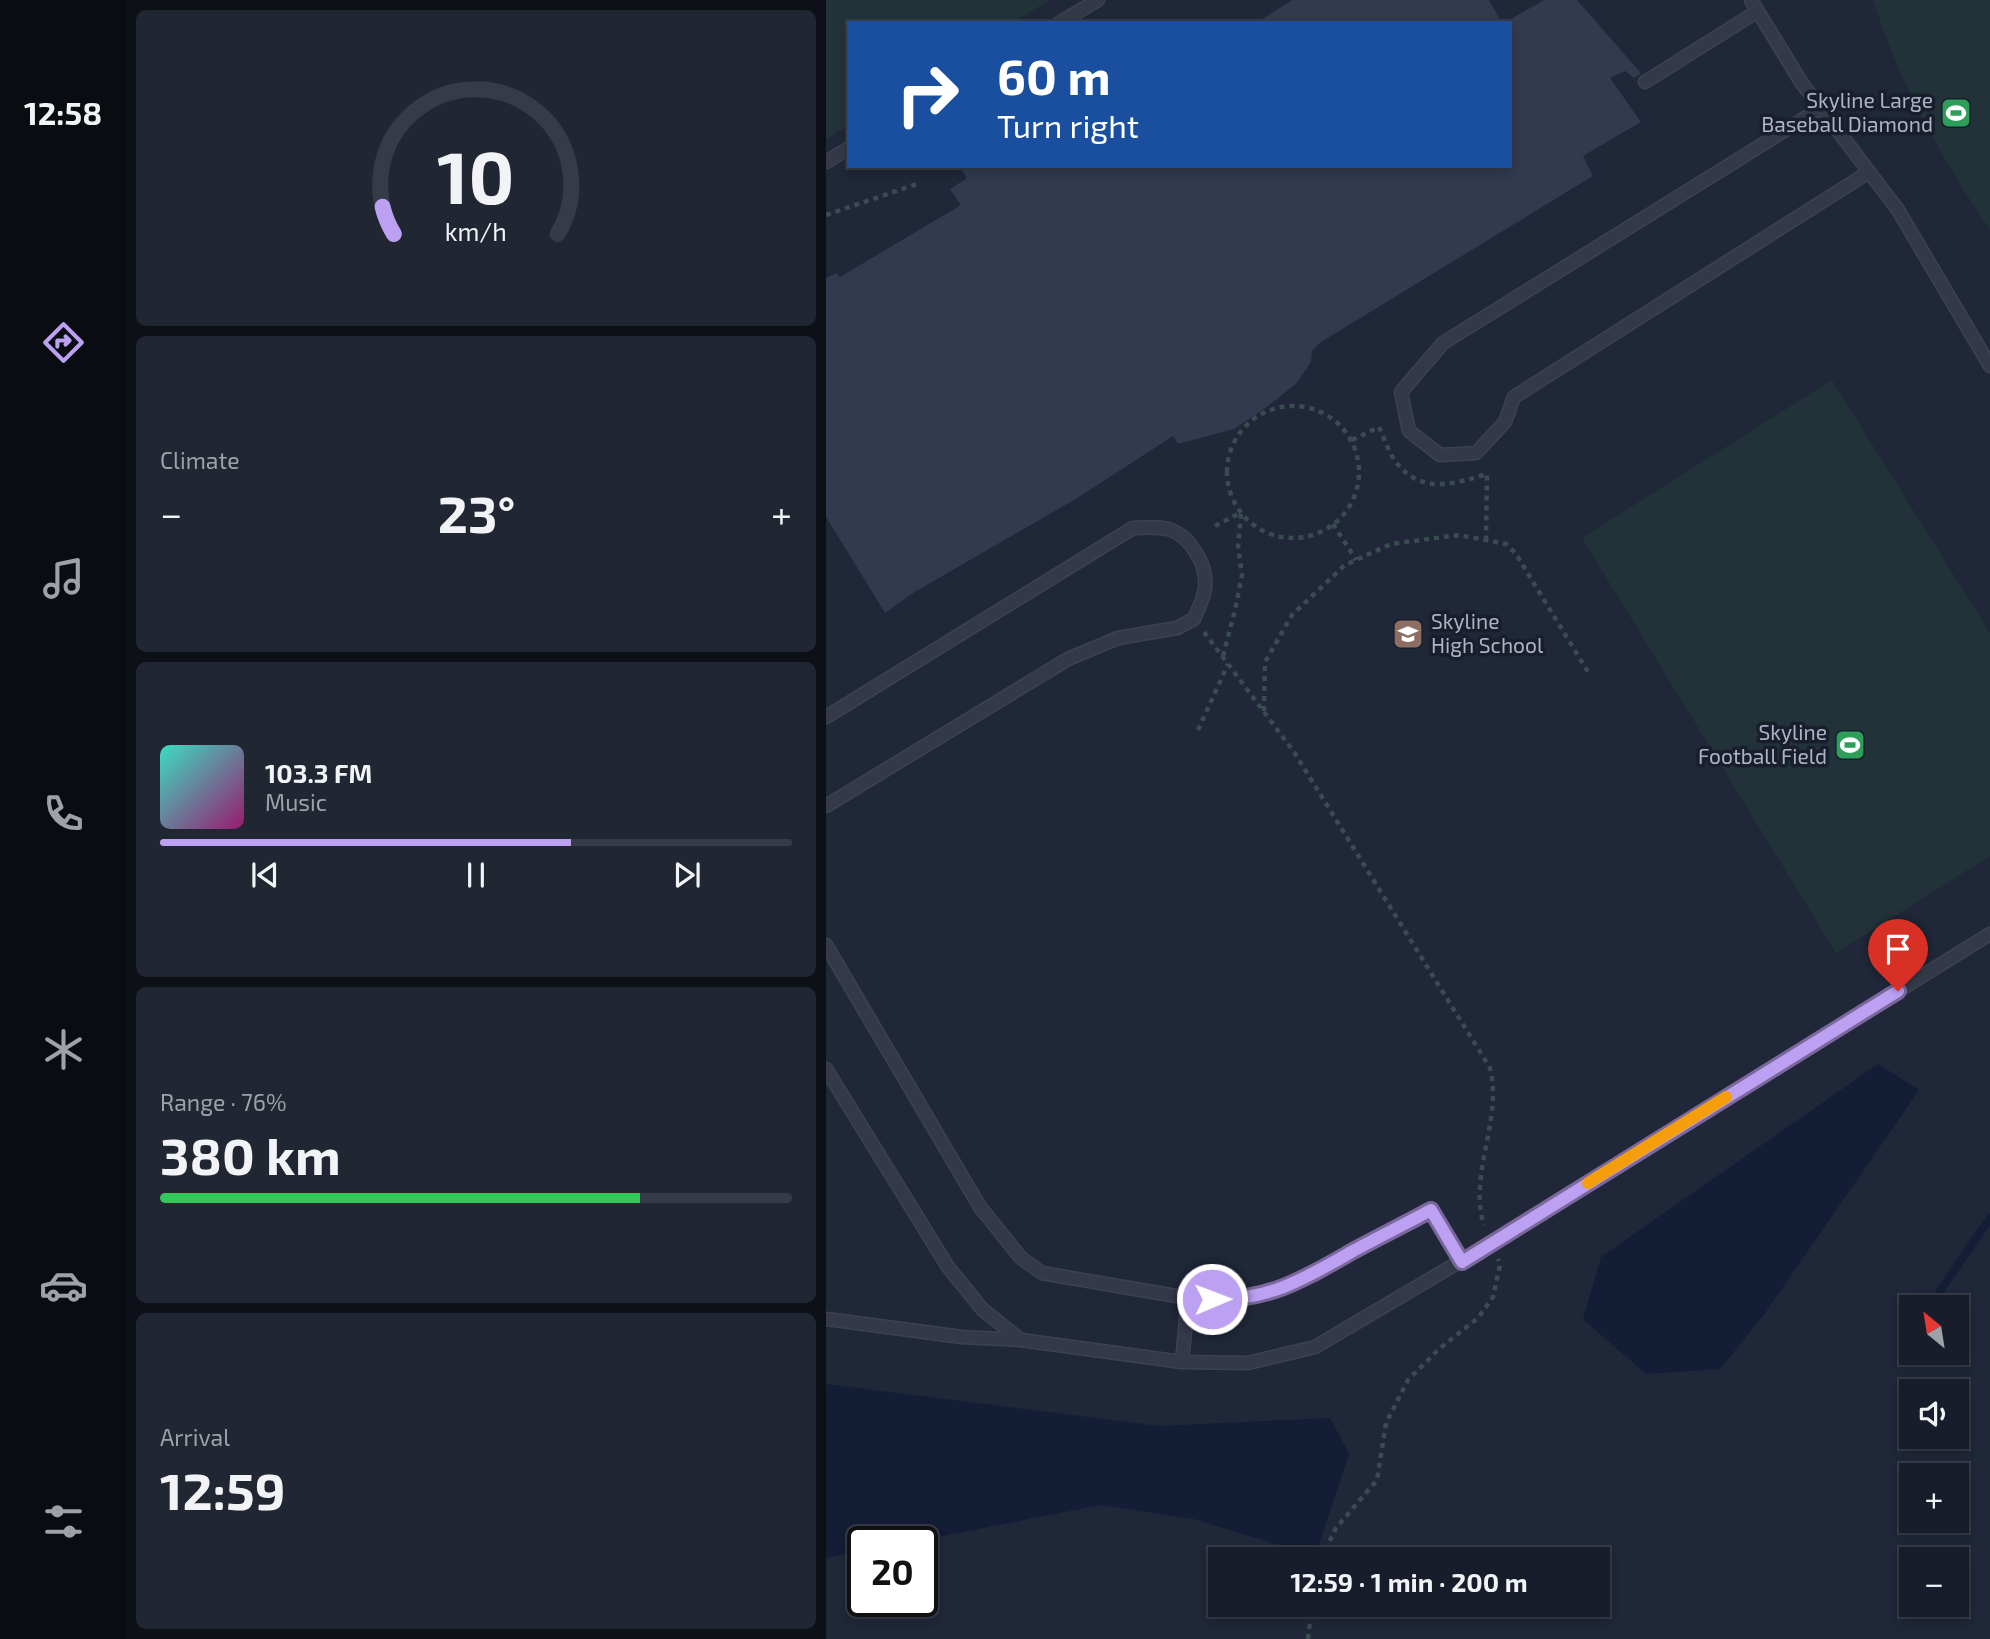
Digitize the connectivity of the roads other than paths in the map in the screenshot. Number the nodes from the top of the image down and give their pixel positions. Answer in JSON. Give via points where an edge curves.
{"nodes":[{"id":1,"x":1098,"y":0,"type":"edge"},
{"id":2,"x":1755,"y":6,"type":"edge"},
{"id":3,"x":1062,"y":21,"type":"edge"},
{"id":4,"x":1645,"y":82,"type":"dead end"},
{"id":5,"x":1821,"y":108,"type":"junction"},
{"id":6,"x":847,"y":149,"type":"edge"},
{"id":7,"x":826,"y":162,"type":"edge"},
{"id":8,"x":1869,"y":172,"type":"junction"},
{"id":9,"x":1990,"y":366,"type":"edge"},
{"id":10,"x":826,"y":718,"type":"edge"},
{"id":11,"x":826,"y":806,"type":"edge"},
{"id":12,"x":1990,"y":934,"type":"edge"},
{"id":13,"x":826,"y":946,"type":"edge"},
{"id":14,"x":826,"y":1069,"type":"edge"},
{"id":15,"x":1462,"y":1262,"type":"junction"},
{"id":16,"x":1188,"y":1298,"type":"junction"},
{"id":17,"x":826,"y":1319,"type":"edge"},
{"id":18,"x":1021,"y":1340,"type":"junction"},
{"id":19,"x":1182,"y":1363,"type":"junction"}],
"edges":[{"from":1,"to":3,"type":"lane"},
{"from":2,"to":4,"type":"lane"},
{"from":2,"to":5,"type":"lane"},
{"from":5,"to":8,"type":"lane"},
{"from":5,"to":8,"type":"lane","via":[[1443,343],[1401,392],[1409,431],[1440,455],[1476,453],[1505,422],[1514,397]]},
{"from":6,"to":7,"type":"lane"},
{"from":8,"to":9,"type":"lane","via":[[1898,211]]},
{"from":10,"to":11,"type":"lane","via":[[1133,528],[1176,531],[1189,540],[1205,567],[1205,589],[1194,619],[1177,628],[1118,638],[1068,659]]},
{"from":12,"to":15,"type":"lane"},
{"from":13,"to":16,"type":"lane","via":[[981,1207],[1021,1258],[1042,1273]]},
{"from":14,"to":18,"type":"lane","via":[[947,1267],[983,1310]]},
{"from":15,"to":16,"type":"lane","via":[[1431,1210],[1316,1274],[1267,1294],[1237,1300]]},
{"from":15,"to":19,"type":"lane","via":[[1315,1347],[1248,1363]]},
{"from":16,"to":19,"type":"lane"},
{"from":17,"to":18,"type":"lane"},
{"from":18,"to":19,"type":"lane"}]}
